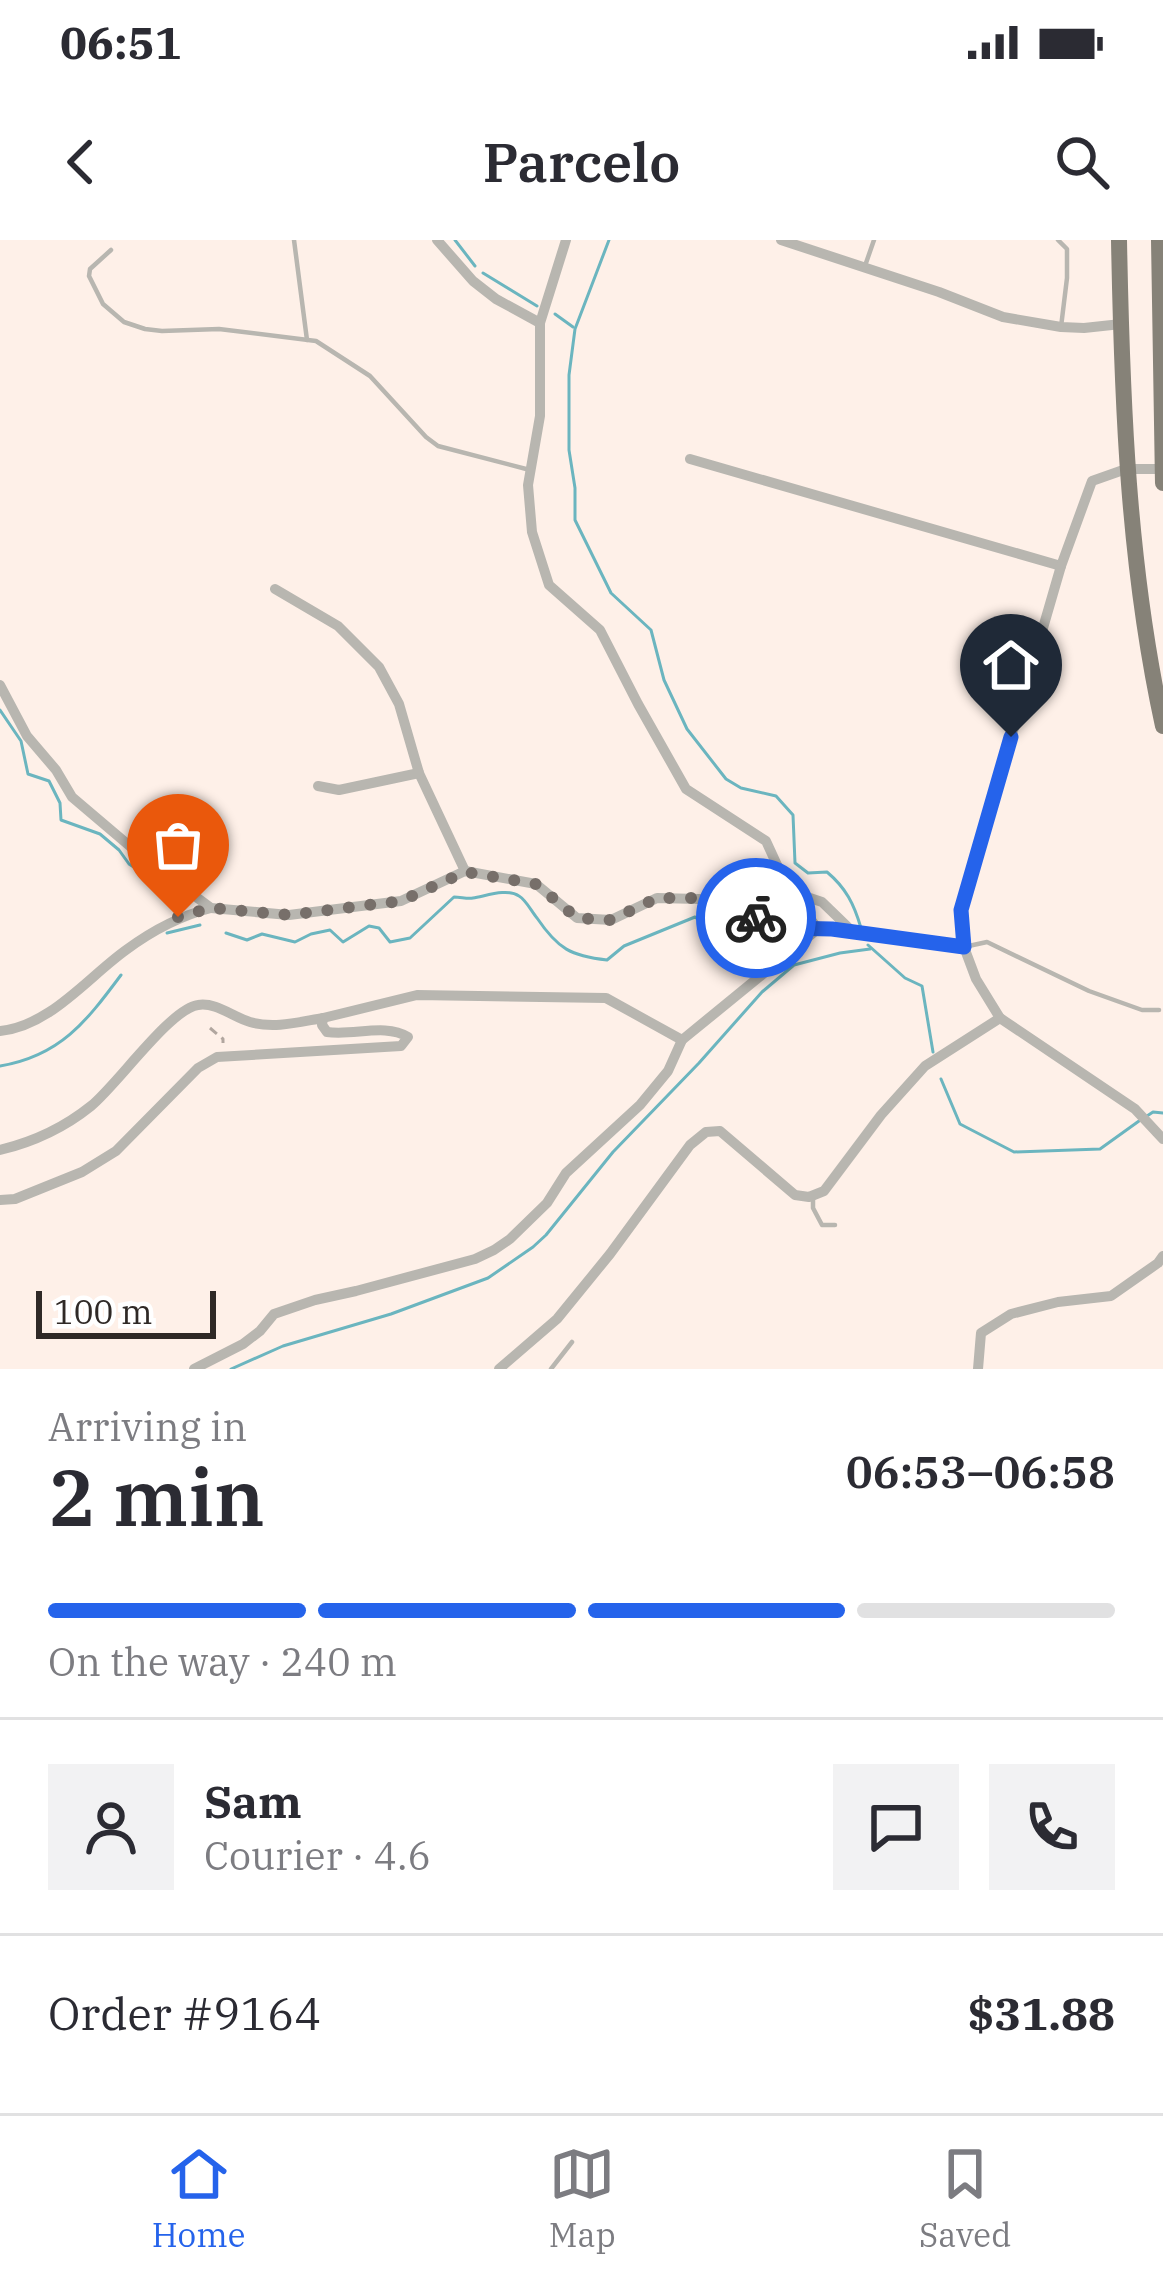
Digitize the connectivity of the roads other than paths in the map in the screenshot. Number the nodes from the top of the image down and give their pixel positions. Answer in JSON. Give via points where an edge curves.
{"nodes":[{"id":1,"x":294,"y":240,"type":"edge"},
{"id":2,"x":436,"y":240,"type":"edge"},
{"id":3,"x":566,"y":240,"type":"edge"},
{"id":4,"x":781,"y":240,"type":"edge"},
{"id":5,"x":874,"y":240,"type":"edge"},
{"id":6,"x":1058,"y":240,"type":"edge"},
{"id":7,"x":1120,"y":240,"type":"edge"},
{"id":8,"x":1159,"y":240,"type":"edge"},
{"id":9,"x":111,"y":250,"type":"dead end"},
{"id":10,"x":864,"y":268,"type":"junction"},
{"id":11,"x":540,"y":323,"type":"junction"},
{"id":12,"x":1120,"y":324,"type":"junction"},
{"id":13,"x":1061,"y":327,"type":"junction"},
{"id":14,"x":307,"y":340,"type":"junction"},
{"id":15,"x":690,"y":459,"type":"dead end"},
{"id":16,"x":1126,"y":469,"type":"junction"},
{"id":17,"x":530,"y":470,"type":"junction"},
{"id":18,"x":1162,"y":470,"type":"edge"},
{"id":19,"x":1163,"y":483,"type":"edge"},
{"id":20,"x":1060,"y":566,"type":"junction"},
{"id":21,"x":280,"y":593,"type":"dead end"},
{"id":22,"x":0,"y":686,"type":"edge"},
{"id":23,"x":1163,"y":726,"type":"edge"},
{"id":24,"x":419,"y":773,"type":"junction"},
{"id":25,"x":318,"y":786,"type":"dead end"},
{"id":26,"x":465,"y":872,"type":"junction"},
{"id":27,"x":789,"y":891,"type":"junction"},
{"id":28,"x":211,"y":908,"type":"junction"},
{"id":29,"x":818,"y":929,"type":"junction"},
{"id":30,"x":854,"y":933,"type":"junction"},
{"id":31,"x":964,"y":947,"type":"junction"},
{"id":32,"x":1159,"y":1010,"type":"dead end"},
{"id":33,"x":323,"y":1018,"type":"junction"},
{"id":34,"x":1000,"y":1018,"type":"junction"},
{"id":35,"x":0,"y":1031,"type":"edge"},
{"id":36,"x":682,"y":1040,"type":"junction"},
{"id":37,"x":1163,"y":1139,"type":"edge"},
{"id":38,"x":0,"y":1150,"type":"edge"},
{"id":39,"x":813,"y":1195,"type":"junction"},
{"id":40,"x":0,"y":1200,"type":"edge"},
{"id":41,"x":836,"y":1225,"type":"dead end"},
{"id":42,"x":1163,"y":1256,"type":"edge"},
{"id":43,"x":572,"y":1342,"type":"dead end"},
{"id":44,"x":194,"y":1369,"type":"edge"},
{"id":45,"x":499,"y":1369,"type":"edge"},
{"id":46,"x":551,"y":1369,"type":"edge"},
{"id":47,"x":978,"y":1369,"type":"edge"}],
"edges":[{"from":1,"to":14,"type":"lane"},
{"from":2,"to":11,"type":"street","via":[[473,281]]},
{"from":3,"to":11,"type":"street"},
{"from":4,"to":10,"type":"street"},
{"from":5,"to":10,"type":"lane"},
{"from":6,"to":13,"type":"lane","via":[[1067,249]]},
{"from":7,"to":12,"type":"main road"},
{"from":8,"to":18,"type":"main road"},
{"from":9,"to":14,"type":"lane","via":[[89,276],[124,322]]},
{"from":10,"to":13,"type":"street","via":[[1003,317]]},
{"from":11,"to":17,"type":"street","via":[[540,416]]},
{"from":12,"to":13,"type":"street"},
{"from":12,"to":16,"type":"main road"},
{"from":14,"to":17,"type":"lane","via":[[370,376],[438,446]]},
{"from":15,"to":20,"type":"street"},
{"from":16,"to":18,"type":"street"},
{"from":16,"to":20,"type":"street","via":[[1091,481]]},
{"from":16,"to":23,"type":"main road"},
{"from":17,"to":27,"type":"street","via":[[532,532],[550,585],[600,630],[686,789],[766,842]]},
{"from":18,"to":19,"type":"main road"},
{"from":20,"to":31,"type":"street","via":[[961,910]]},
{"from":21,"to":24,"type":"street","via":[[338,626],[379,667]]},
{"from":22,"to":28,"type":"street","via":[[72,796]]},
{"from":24,"to":25,"type":"street","via":[[339,790]]},
{"from":24,"to":26,"type":"street"},
{"from":26,"to":28,"type":"street","via":[[401,901],[289,915]]},
{"from":26,"to":29,"type":"street","via":[[536,884],[577,918],[611,920],[657,898],[699,898],[786,928]]},
{"from":27,"to":29,"type":"street"},
{"from":27,"to":30,"type":"street","via":[[821,902]]},
{"from":28,"to":35,"type":"street","via":[[178,917],[51,1010]]},
{"from":29,"to":30,"type":"street"},
{"from":29,"to":36,"type":"street"},
{"from":30,"to":31,"type":"street"},
{"from":31,"to":32,"type":"lane","via":[[987,942],[1089,991]]},
{"from":31,"to":34,"type":"street"},
{"from":33,"to":36,"type":"street","via":[[417,995],[606,998]]},
{"from":33,"to":38,"type":"street","via":[[272,1026],[196,1005],[90,1107]]},
{"from":33,"to":40,"type":"street","via":[[327,1032],[395,1029],[408,1037],[401,1046],[224,1056],[198,1068],[116,1151],[82,1172]]},
{"from":34,"to":37,"type":"street","via":[[1135,1109]]},
{"from":34,"to":39,"type":"street","via":[[926,1066],[837,1177]]},
{"from":36,"to":44,"type":"street","via":[[640,1105],[494,1250],[274,1314],[243,1344]]},
{"from":39,"to":41,"type":"lane","via":[[822,1225]]},
{"from":39,"to":45,"type":"street","via":[[795,1195],[720,1131],[706,1132],[557,1319]]},
{"from":42,"to":47,"type":"street","via":[[1111,1296],[1012,1314],[981,1333]]},
{"from":43,"to":46,"type":"lane"}]}
